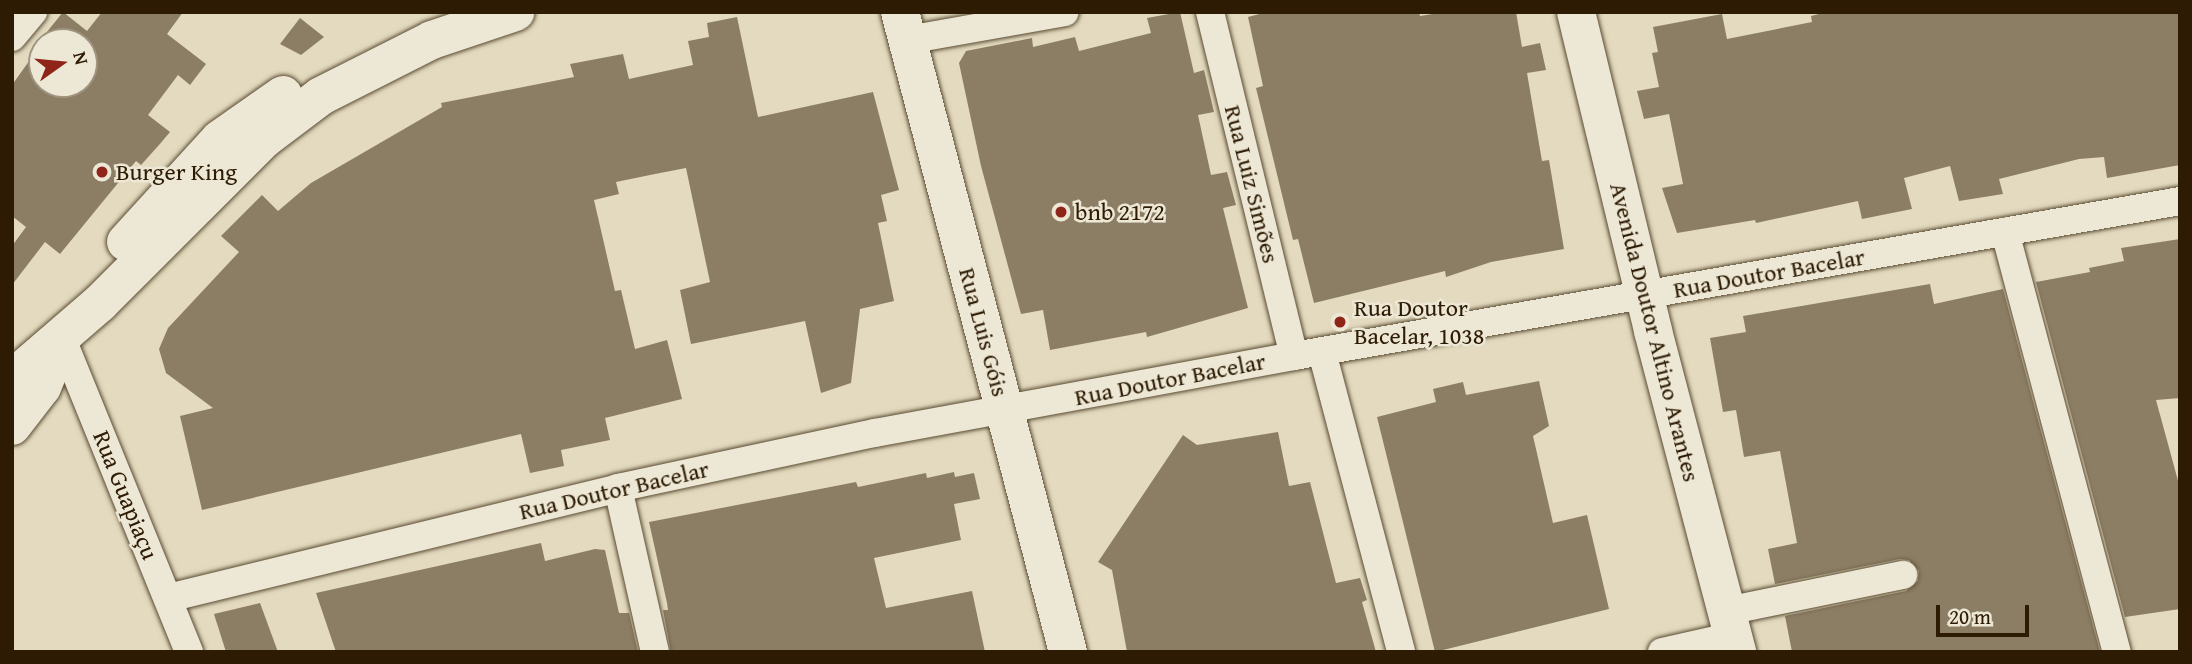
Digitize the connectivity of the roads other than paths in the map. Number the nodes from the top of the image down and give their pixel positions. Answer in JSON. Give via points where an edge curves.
{"nodes":[{"id":1,"x":33,"y":12,"type":"edge"},
{"id":2,"x":443,"y":12,"type":"edge"},
{"id":3,"x":515,"y":12,"type":"edge"},
{"id":4,"x":1065,"y":12,"type":"edge"},
{"id":5,"x":1210,"y":12,"type":"edge"},
{"id":6,"x":1576,"y":12,"type":"edge"},
{"id":7,"x":904,"y":26,"type":"edge"},
{"id":8,"x":12,"y":37,"type":"edge"},
{"id":9,"x":2180,"y":201,"type":"edge"},
{"id":10,"x":2005,"y":232,"type":"junction"},
{"id":11,"x":1644,"y":297,"type":"junction"},
{"id":12,"x":62,"y":339,"type":"junction"},
{"id":13,"x":1308,"y":354,"type":"junction"},
{"id":14,"x":12,"y":379,"type":"edge"},
{"id":15,"x":1005,"y":411,"type":"junction"},
{"id":16,"x":12,"y":426,"type":"edge"},
{"id":17,"x":618,"y":488,"type":"junction"},
{"id":18,"x":1903,"y":575,"type":"dead end"},
{"id":19,"x":168,"y":598,"type":"junction"},
{"id":20,"x":1732,"y":633,"type":"edge"},
{"id":21,"x":189,"y":652,"type":"edge"},
{"id":22,"x":655,"y":652,"type":"edge"},
{"id":23,"x":1068,"y":652,"type":"edge"},
{"id":24,"x":1401,"y":652,"type":"edge"},
{"id":25,"x":1662,"y":652,"type":"edge"},
{"id":26,"x":2117,"y":652,"type":"edge"}],
"edges":[{"from":1,"to":8,"type":"street"},
{"from":2,"to":12,"type":"street","via":[[337,61],[220,139],[83,286]]},
{"from":3,"to":12,"type":"street","via":[[432,40],[321,96],[264,139]]},
{"from":4,"to":7,"type":"street"},
{"from":5,"to":13,"type":"street","name":"Rua Luiz Simões"},
{"from":6,"to":11,"type":"street","name":"Avenida Doutor Altino Arantes"},
{"from":7,"to":15,"type":"street","name":"Rua Luis Góis"},
{"from":9,"to":10,"type":"street","name":"Rua Doutor Bacelar"},
{"from":10,"to":11,"type":"street","name":"Rua Doutor Bacelar"},
{"from":10,"to":26,"type":"street"},
{"from":11,"to":13,"type":"street","name":"Rua Doutor Bacelar"},
{"from":11,"to":20,"type":"street","name":"Avenida Doutor Altino Arantes"},
{"from":12,"to":14,"type":"street"},
{"from":12,"to":16,"type":"street","via":[[42,387]]},
{"from":12,"to":19,"type":"street","name":"Rua Guapiaçu"},
{"from":13,"to":15,"type":"street","name":"Rua Doutor Bacelar"},
{"from":13,"to":24,"type":"street","name":"Rua Luiz Simões"},
{"from":15,"to":17,"type":"street","name":"Rua Doutor Bacelar","via":[[875,433]]},
{"from":15,"to":23,"type":"street","name":"Rua Luis Góis"},
{"from":17,"to":19,"type":"street","name":"Rua Doutor Bacelar"},
{"from":17,"to":22,"type":"street"},
{"from":18,"to":20,"type":"street"},
{"from":19,"to":21,"type":"street","name":"Rua Guapiaçu"},
{"from":20,"to":25,"type":"street"}]}
